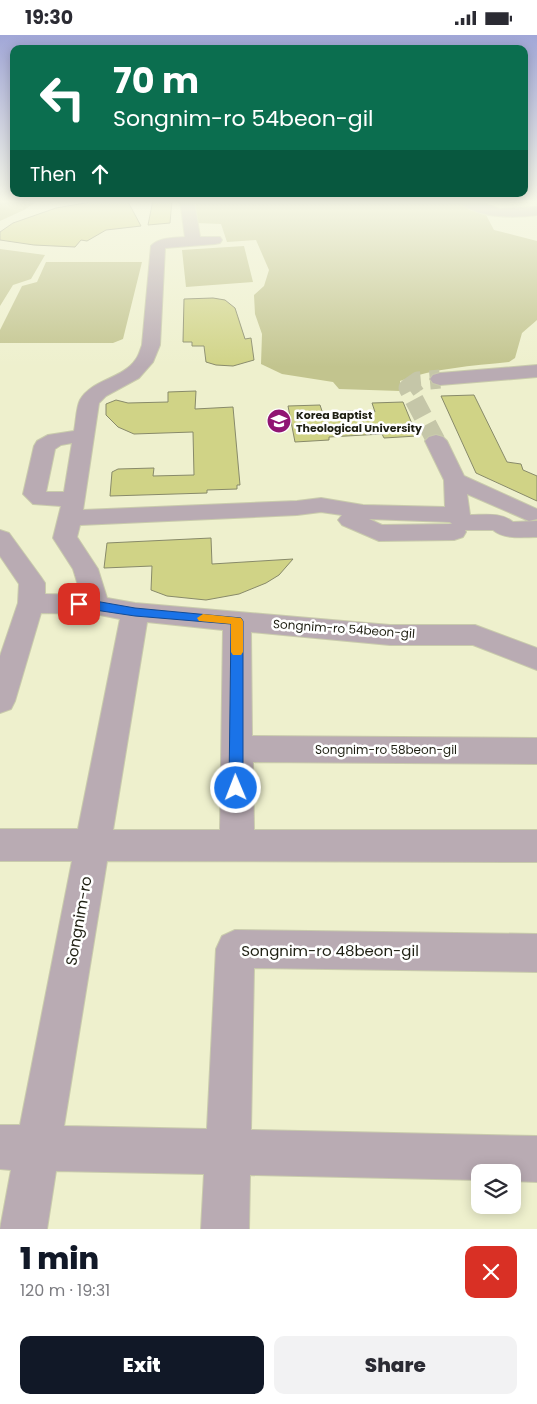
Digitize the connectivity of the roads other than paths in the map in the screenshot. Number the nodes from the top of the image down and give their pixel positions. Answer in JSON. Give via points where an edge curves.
{"nodes":[{"id":1,"x":157,"y":256,"type":"edge"},
{"id":2,"x":537,"y":371,"type":"edge"},
{"id":3,"x":440,"y":379,"type":"tunnel mouth"},
{"id":4,"x":83,"y":436,"type":"junction"},
{"id":5,"x":436,"y":441,"type":"tunnel mouth"},
{"id":6,"x":455,"y":480,"type":"junction"},
{"id":7,"x":72,"y":508,"type":"junction"},
{"id":8,"x":499,"y":511,"type":"junction"},
{"id":9,"x":134,"y":515,"type":"junction"},
{"id":10,"x":461,"y":519,"type":"junction"},
{"id":11,"x":534,"y":519,"type":"edge"},
{"id":12,"x":0,"y":538,"type":"edge"},
{"id":13,"x":84,"y":562,"type":"junction"},
{"id":14,"x":31,"y":603,"type":"junction"},
{"id":15,"x":95,"y":605,"type":"junction"},
{"id":16,"x":135,"y":612,"type":"junction"},
{"id":17,"x":237,"y":621,"type":"junction"},
{"id":18,"x":537,"y":659,"type":"edge"},
{"id":19,"x":0,"y":701,"type":"edge"},
{"id":20,"x":236,"y":749,"type":"junction"},
{"id":21,"x":537,"y":751,"type":"edge"},
{"id":22,"x":0,"y":845,"type":"edge"},
{"id":23,"x":93,"y":845,"type":"junction"},
{"id":24,"x":237,"y":846,"type":"junction"},
{"id":25,"x":537,"y":846,"type":"edge"},
{"id":26,"x":537,"y":953,"type":"edge"},
{"id":27,"x":19,"y":1147,"type":"edge"},
{"id":28,"x":228,"y":1152,"type":"junction"},
{"id":29,"x":537,"y":1159,"type":"edge"},
{"id":30,"x":23,"y":1229,"type":"edge"},
{"id":31,"x":225,"y":1229,"type":"edge"}],
"edges":[{"from":1,"to":4,"type":"street","via":[[148,353],[132,374],[99,392],[89,402]]},
{"from":2,"to":3,"type":"street"},
{"from":4,"to":7,"type":"street"},
{"from":4,"to":7,"type":"street","via":[[55,439],[45,446],[34,493],[41,499]]},
{"from":5,"to":6,"type":"street"},
{"from":6,"to":8,"type":"street"},
{"from":6,"to":10,"type":"street"},
{"from":7,"to":9,"type":"street"},
{"from":7,"to":13,"type":"street","via":[[65,538]]},
{"from":8,"to":10,"type":"street"},
{"from":8,"to":11,"type":"street","via":[[506,528],[517,530]]},
{"from":9,"to":10,"type":"street","via":[[297,508],[329,512],[379,533],[392,534],[453,532],[462,530]]},
{"from":9,"to":13,"type":"street","via":[[90,540]]},
{"from":12,"to":14,"type":"street","via":[[32,583]]},
{"from":13,"to":15,"type":"street","via":[[93,586]]},
{"from":14,"to":15,"type":"street","name":"Songnim-ro 54beon-gil"},
{"from":14,"to":19,"type":"street"},
{"from":15,"to":16,"type":"street","name":"Songnim-ro 54beon-gil"},
{"from":16,"to":17,"type":"street","name":"Songnim-ro 54beon-gil"},
{"from":16,"to":23,"type":"street","name":"Songnim-ro"},
{"from":17,"to":18,"type":"street","name":"Songnim-ro 54beon-gil","via":[[390,635],[475,635]]},
{"from":17,"to":20,"type":"street"},
{"from":20,"to":21,"type":"street","name":"Songnim-ro 58beon-gil"},
{"from":20,"to":24,"type":"street"},
{"from":22,"to":23,"type":"street"},
{"from":23,"to":24,"type":"street"},
{"from":23,"to":27,"type":"street","name":"Songnim-ro"},
{"from":24,"to":25,"type":"street"},
{"from":26,"to":28,"type":"street","name":"Songnim-ro 48beon-gil","via":[[235,949]]},
{"from":27,"to":28,"type":"street"},
{"from":27,"to":30,"type":"street","name":"Songnim-ro"},
{"from":28,"to":29,"type":"street"},
{"from":28,"to":31,"type":"street","name":"Songnim-ro 48beon-gil"}]}
